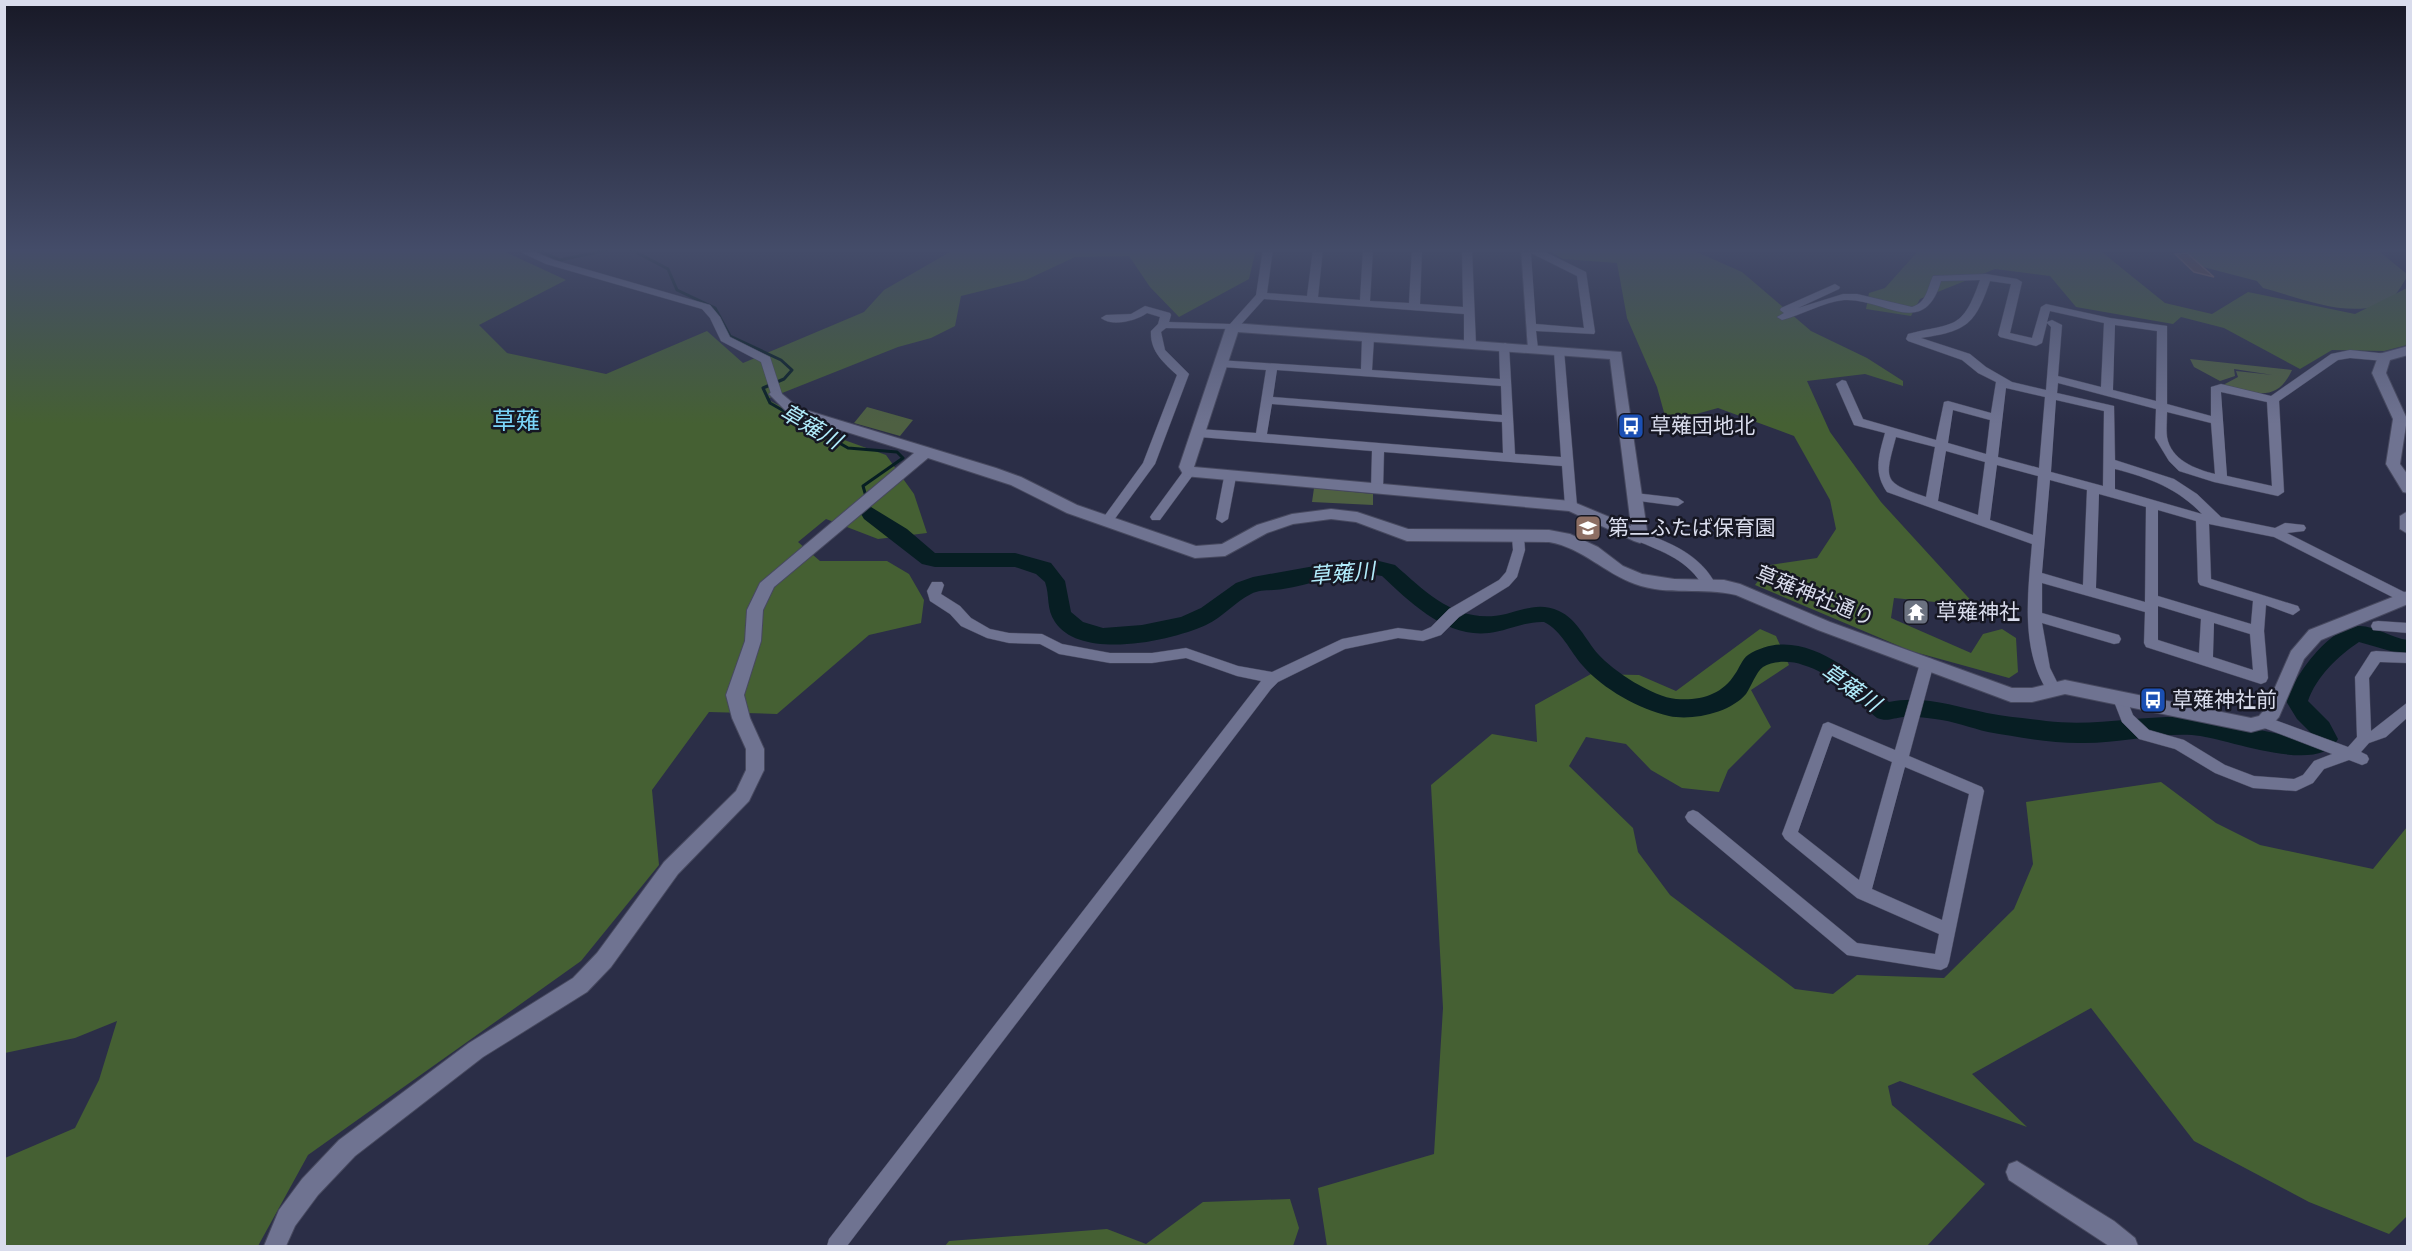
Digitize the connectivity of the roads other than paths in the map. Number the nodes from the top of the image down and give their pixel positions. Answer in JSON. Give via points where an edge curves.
{"nodes":[{"id":1,"x":706,"y":307,"type":"edge"},
{"id":2,"x":1251,"y":307,"type":"edge"},
{"id":3,"x":1418,"y":307,"type":"edge"},
{"id":4,"x":1468,"y":307,"type":"edge"},
{"id":5,"x":1530,"y":307,"type":"edge"},
{"id":6,"x":1587,"y":307,"type":"edge"},
{"id":7,"x":1790,"y":307,"type":"edge"},
{"id":8,"x":1817,"y":307,"type":"edge"},
{"id":9,"x":1895,"y":307,"type":"edge"},
{"id":10,"x":1923,"y":307,"type":"edge"},
{"id":11,"x":1977,"y":307,"type":"edge"},
{"id":12,"x":2011,"y":307,"type":"edge"},
{"id":13,"x":1468,"y":312,"type":"junction"},
{"id":14,"x":1106,"y":318,"type":"dead end"},
{"id":15,"x":2110,"y":321,"type":"junction"},
{"id":16,"x":2052,"y":323,"type":"dead end"},
{"id":17,"x":1163,"y":325,"type":"junction"},
{"id":18,"x":1233,"y":327,"type":"junction"},
{"id":19,"x":1531,"y":327,"type":"junction"},
{"id":20,"x":1368,"y":338,"type":"junction"},
{"id":21,"x":1470,"y":345,"type":"junction"},
{"id":22,"x":1505,"y":347,"type":"junction"},
{"id":23,"x":1532,"y":349,"type":"junction"},
{"id":24,"x":2408,"y":350,"type":"edge"},
{"id":25,"x":1560,"y":352,"type":"junction"},
{"id":26,"x":2384,"y":357,"type":"junction"},
{"id":27,"x":1222,"y":363,"type":"junction"},
{"id":28,"x":1272,"y":366,"type":"junction"},
{"id":29,"x":1366,"y":372,"type":"junction"},
{"id":30,"x":2052,"y":378,"type":"junction"},
{"id":31,"x":2006,"y":382,"type":"junction"},
{"id":32,"x":1506,"y":383,"type":"junction"},
{"id":33,"x":1842,"y":384,"type":"dead end"},
{"id":34,"x":2107,"y":392,"type":"junction"},
{"id":35,"x":2052,"y":393,"type":"junction"},
{"id":36,"x":776,"y":394,"type":"joint"},
{"id":37,"x":1266,"y":400,"type":"junction"},
{"id":38,"x":2273,"y":400,"type":"junction"},
{"id":39,"x":2162,"y":406,"type":"junction"},
{"id":40,"x":1996,"y":418,"type":"junction"},
{"id":41,"x":1509,"y":419,"type":"junction"},
{"id":42,"x":2217,"y":421,"type":"junction"},
{"id":43,"x":1199,"y":433,"type":"junction"},
{"id":44,"x":1891,"y":433,"type":"junction"},
{"id":45,"x":1261,"y":438,"type":"junction"},
{"id":46,"x":1940,"y":446,"type":"junction"},
{"id":47,"x":1378,"y":447,"type":"junction"},
{"id":48,"x":924,"y":453,"type":"junction"},
{"id":49,"x":1509,"y":458,"type":"junction"},
{"id":50,"x":1992,"y":460,"type":"junction"},
{"id":51,"x":1569,"y":462,"type":"junction"},
{"id":52,"x":2109,"y":463,"type":"junction"},
{"id":53,"x":1189,"y":472,"type":"junction"},
{"id":54,"x":2045,"y":475,"type":"junction"},
{"id":55,"x":1230,"y":477,"type":"junction"},
{"id":56,"x":2221,"y":478,"type":"junction"},
{"id":57,"x":2093,"y":488,"type":"junction"},
{"id":58,"x":2408,"y":488,"type":"edge"},
{"id":59,"x":1377,"y":489,"type":"junction"},
{"id":60,"x":2109,"y":493,"type":"junction"},
{"id":61,"x":1635,"y":497,"type":"junction"},
{"id":62,"x":1678,"y":502,"type":"dead end"},
{"id":63,"x":1931,"y":505,"type":"junction"},
{"id":64,"x":2152,"y":505,"type":"junction"},
{"id":65,"x":1571,"y":506,"type":"junction"},
{"id":66,"x":2408,"y":516,"type":"edge"},
{"id":67,"x":1156,"y":517,"type":"dead end"},
{"id":68,"x":2202,"y":518,"type":"junction"},
{"id":69,"x":1222,"y":519,"type":"dead end"},
{"id":70,"x":1107,"y":521,"type":"junction"},
{"id":71,"x":1983,"y":523,"type":"junction"},
{"id":72,"x":2219,"y":523,"type":"junction"},
{"id":73,"x":2300,"y":528,"type":"dead end"},
{"id":74,"x":2408,"y":529,"type":"edge"},
{"id":75,"x":2277,"y":533,"type":"junction"},
{"id":76,"x":1518,"y":537,"type":"junction"},
{"id":77,"x":1640,"y":537,"type":"junction"},
{"id":78,"x":2039,"y":542,"type":"junction"},
{"id":79,"x":2036,"y":576,"type":"junction"},
{"id":80,"x":937,"y":585,"type":"dead end"},
{"id":81,"x":1709,"y":585,"type":"junction"},
{"id":82,"x":2089,"y":591,"type":"junction"},
{"id":83,"x":2260,"y":598,"type":"junction"},
{"id":84,"x":2407,"y":599,"type":"edge"},
{"id":85,"x":2150,"y":604,"type":"junction"},
{"id":86,"x":2294,"y":610,"type":"dead end"},
{"id":87,"x":2035,"y":616,"type":"junction"},
{"id":88,"x":2208,"y":616,"type":"junction"},
{"id":89,"x":2378,"y":626,"type":"dead end"},
{"id":90,"x":2408,"y":628,"type":"edge"},
{"id":91,"x":2257,"y":631,"type":"junction"},
{"id":92,"x":2114,"y":639,"type":"dead end"},
{"id":93,"x":2408,"y":658,"type":"edge"},
{"id":94,"x":2206,"y":661,"type":"junction"},
{"id":95,"x":1927,"y":663,"type":"junction"},
{"id":96,"x":1274,"y":678,"type":"junction"},
{"id":97,"x":2054,"y":688,"type":"junction"},
{"id":98,"x":2120,"y":699,"type":"junction"},
{"id":99,"x":2408,"y":708,"type":"edge"},
{"id":100,"x":2264,"y":722,"type":"junction"},
{"id":101,"x":2364,"y":739,"type":"junction"},
{"id":102,"x":2357,"y":756,"type":"junction"},
{"id":103,"x":1901,"y":758,"type":"junction"},
{"id":104,"x":1693,"y":817,"type":"dead end"},
{"id":105,"x":1863,"y":893,"type":"junction"},
{"id":106,"x":1947,"y":930,"type":"junction"},
{"id":107,"x":2017,"y":1172,"type":"dead end"},
{"id":108,"x":275,"y":1246,"type":"edge"},
{"id":109,"x":836,"y":1246,"type":"edge"},
{"id":110,"x":2127,"y":1246,"type":"edge"}],
"edges":[{"from":1,"to":36,"type":"street","via":[[725,339],[766,360]]},
{"from":2,"to":18,"type":"street"},
{"from":3,"to":13,"type":"street"},
{"from":4,"to":13,"type":"street"},
{"from":5,"to":19,"type":"street"},
{"from":6,"to":19,"type":"street","via":[[1590,332]]},
{"from":7,"to":8,"type":"street","via":[[1780,312],[1782,321]]},
{"from":9,"to":10,"type":"street"},
{"from":11,"to":31,"type":"street","via":[[1965,323],[1912,339],[1966,357]]},
{"from":12,"to":15,"type":"street","via":[[2004,335],[2036,343],[2046,308]]},
{"from":13,"to":21,"type":"street"},
{"from":14,"to":17,"type":"street","via":[[1134,317],[1145,309],[1166,315]]},
{"from":15,"to":34,"type":"street"},
{"from":15,"to":39,"type":"street","via":[[2163,328]]},
{"from":16,"to":30,"type":"street","via":[[2057,325]]},
{"from":17,"to":18,"type":"street"},
{"from":17,"to":70,"type":"street","via":[[1156,331],[1155,343],[1183,374],[1149,464]]},
{"from":18,"to":20,"type":"street"},
{"from":18,"to":27,"type":"street"},
{"from":19,"to":23,"type":"street"},
{"from":20,"to":21,"type":"street"},
{"from":20,"to":29,"type":"street"},
{"from":21,"to":22,"type":"street"},
{"from":22,"to":23,"type":"street"},
{"from":22,"to":32,"type":"street"},
{"from":23,"to":25,"type":"street"},
{"from":24,"to":26,"type":"street"},
{"from":25,"to":51,"type":"street"},
{"from":25,"to":61,"type":"street","via":[[1616,355]]},
{"from":26,"to":38,"type":"street","via":[[2336,357]]},
{"from":26,"to":58,"type":"street","via":[[2379,373],[2400,419],[2393,464]]},
{"from":27,"to":28,"type":"street"},
{"from":27,"to":43,"type":"street"},
{"from":28,"to":29,"type":"street"},
{"from":28,"to":37,"type":"street"},
{"from":29,"to":32,"type":"street"},
{"from":30,"to":34,"type":"street"},
{"from":30,"to":35,"type":"street"},
{"from":31,"to":35,"type":"street"},
{"from":31,"to":40,"type":"street","via":[[2001,383]]},
{"from":32,"to":41,"type":"street"},
{"from":33,"to":44,"type":"street","via":[[1857,422]]},
{"from":34,"to":39,"type":"street"},
{"from":35,"to":52,"type":"street","via":[[2110,409]]},
{"from":35,"to":54,"type":"street"},
{"from":36,"to":48,"type":"street","name":"草薙神社通り","via":[[794,411]]},
{"from":37,"to":41,"type":"street"},
{"from":37,"to":45,"type":"street"},
{"from":38,"to":42,"type":"street","via":[[2215,390]]},
{"from":38,"to":56,"type":"street","via":[[2278,492]]},
{"from":39,"to":42,"type":"street"},
{"from":39,"to":56,"type":"street","via":[[2162,438],[2169,452],[2184,469]]},
{"from":40,"to":46,"type":"street","via":[[1948,405]]},
{"from":40,"to":50,"type":"street"},
{"from":41,"to":49,"type":"street"},
{"from":42,"to":56,"type":"street"},
{"from":43,"to":45,"type":"street"},
{"from":43,"to":53,"type":"street","via":[[1186,467]]},
{"from":44,"to":46,"type":"street"},
{"from":44,"to":63,"type":"street","via":[[1881,472],[1883,481],[1891,489]]},
{"from":45,"to":47,"type":"street"},
{"from":46,"to":50,"type":"street"},
{"from":46,"to":63,"type":"street"},
{"from":47,"to":49,"type":"street"},
{"from":47,"to":59,"type":"street"},
{"from":48,"to":70,"type":"street","name":"草薙神社通り","via":[[1016,481],[1072,509]]},
{"from":48,"to":108,"type":"street","via":[[768,583],[755,610],[753,641],[735,695],[755,750],[755,770],[743,796],[671,868],[604,960],[580,985],[476,1050],[347,1148],[293,1211]]},
{"from":49,"to":51,"type":"street"},
{"from":50,"to":54,"type":"street"},
{"from":50,"to":71,"type":"street"},
{"from":51,"to":65,"type":"street"},
{"from":52,"to":60,"type":"street"},
{"from":52,"to":72,"type":"street","via":[[2176,483]]},
{"from":53,"to":55,"type":"street"},
{"from":53,"to":67,"type":"street"},
{"from":54,"to":57,"type":"street"},
{"from":54,"to":78,"type":"street"},
{"from":55,"to":59,"type":"street"},
{"from":55,"to":69,"type":"street"},
{"from":57,"to":60,"type":"street"},
{"from":57,"to":82,"type":"street"},
{"from":59,"to":65,"type":"street"},
{"from":60,"to":64,"type":"street"},
{"from":61,"to":62,"type":"street"},
{"from":61,"to":77,"type":"street"},
{"from":63,"to":71,"type":"street"},
{"from":64,"to":68,"type":"street"},
{"from":64,"to":85,"type":"street"},
{"from":65,"to":77,"type":"street"},
{"from":66,"to":74,"type":"street"},
{"from":68,"to":72,"type":"street"},
{"from":68,"to":83,"type":"street","via":[[2205,582]]},
{"from":70,"to":76,"type":"street","name":"草薙神社通り","via":[[1208,553],[1225,550],[1262,529],[1293,519],[1331,514],[1357,517],[1407,535]]},
{"from":71,"to":78,"type":"street"},
{"from":72,"to":75,"type":"street"},
{"from":73,"to":75,"type":"street","via":[[2285,528]]},
{"from":75,"to":84,"type":"street"},
{"from":76,"to":81,"type":"street","name":"草薙神社通り","via":[[1570,540],[1617,570],[1641,580]]},
{"from":76,"to":96,"type":"street","via":[[1512,574],[1504,584],[1450,617],[1436,631],[1423,636],[1398,633],[1342,644]]},
{"from":77,"to":81,"type":"street","via":[[1691,561],[1702,569]]},
{"from":78,"to":79,"type":"street"},
{"from":79,"to":82,"type":"street"},
{"from":79,"to":87,"type":"street"},
{"from":80,"to":96,"type":"street","via":[[935,597],[987,633],[1042,639],[1059,649],[1110,658],[1186,653],[1238,671]]},
{"from":81,"to":95,"type":"street","name":"草薙神社通り","via":[[1740,590]]},
{"from":82,"to":85,"type":"street"},
{"from":83,"to":86,"type":"street"},
{"from":83,"to":91,"type":"street"},
{"from":84,"to":100,"type":"street","via":[[2315,635],[2296,656],[2273,712]]},
{"from":85,"to":88,"type":"street"},
{"from":85,"to":94,"type":"street","via":[[2151,643]]},
{"from":87,"to":92,"type":"street"},
{"from":87,"to":97,"type":"street","via":[[2045,679]]},
{"from":88,"to":91,"type":"street"},
{"from":88,"to":94,"type":"street"},
{"from":89,"to":90,"type":"street"},
{"from":91,"to":94,"type":"street","via":[[2261,678]]},
{"from":93,"to":101,"type":"street","via":[[2376,656],[2362,677]]},
{"from":95,"to":97,"type":"street","name":"草薙神社通り","via":[[2011,695],[2032,695]]},
{"from":95,"to":103,"type":"street"},
{"from":96,"to":109,"type":"street"},
{"from":97,"to":98,"type":"street","name":"草薙神社通り"},
{"from":98,"to":100,"type":"street","name":"草薙神社通り","via":[[2251,725]]},
{"from":98,"to":102,"type":"street","via":[[2127,718],[2144,735],[2179,744],[2220,769],[2253,782],[2296,785],[2308,780],[2319,765]]},
{"from":99,"to":101,"type":"street","via":[[2381,733]]},
{"from":100,"to":102,"type":"street"},
{"from":101,"to":102,"type":"street"},
{"from":103,"to":105,"type":"street"},
{"from":103,"to":105,"type":"street","via":[[1828,728],[1790,834]]},
{"from":103,"to":106,"type":"street","via":[[1977,791]]},
{"from":104,"to":106,"type":"street","via":[[1853,950],[1941,962]]},
{"from":105,"to":106,"type":"street"},
{"from":107,"to":110,"type":"street"}]}
